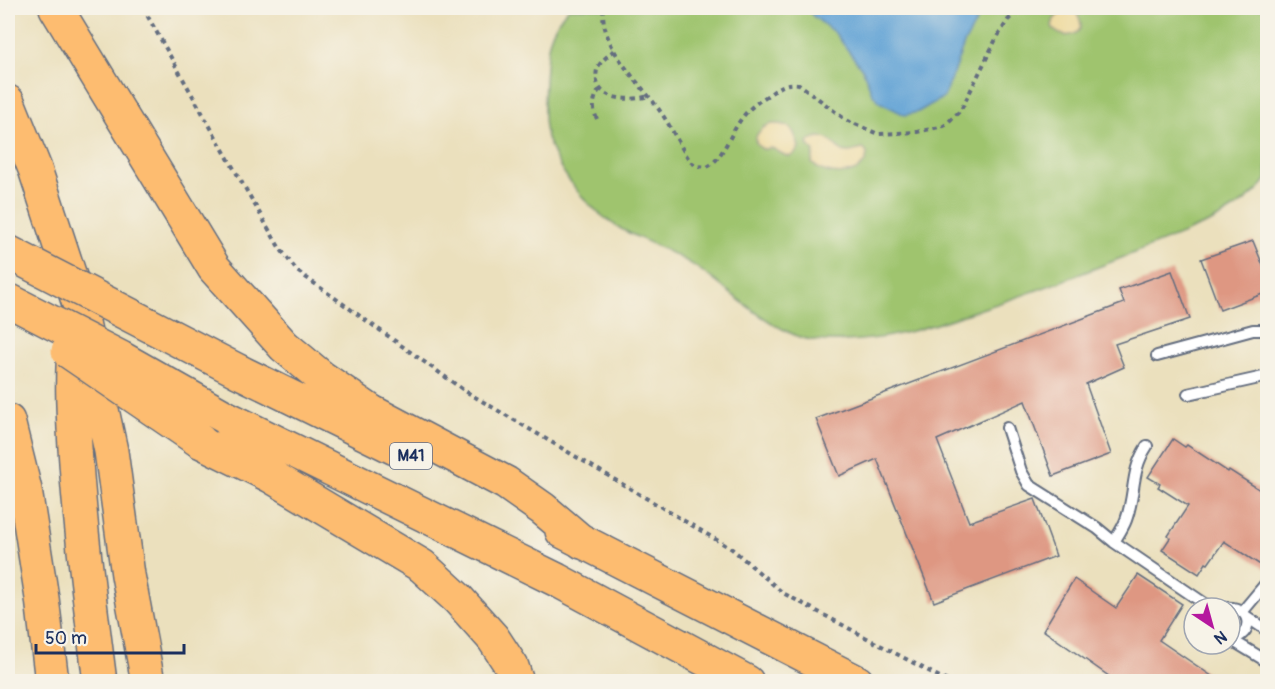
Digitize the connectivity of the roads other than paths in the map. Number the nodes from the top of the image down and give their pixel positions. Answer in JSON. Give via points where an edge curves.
{"nodes":[{"id":1,"x":56,"y":8,"type":"edge"},
{"id":2,"x":8,"y":102,"type":"edge"},
{"id":3,"x":8,"y":252,"type":"edge"},
{"id":4,"x":8,"y":300,"type":"edge"},
{"id":5,"x":79,"y":304,"type":"junction"},
{"id":6,"x":8,"y":305,"type":"edge"},
{"id":7,"x":1268,"y":330,"type":"edge"},
{"id":8,"x":1157,"y":356,"type":"dead end"},
{"id":9,"x":1268,"y":376,"type":"edge"},
{"id":10,"x":1188,"y":394,"type":"dead end"},
{"id":11,"x":8,"y":421,"type":"edge"},
{"id":12,"x":1007,"y":428,"type":"dead end"},
{"id":13,"x":1147,"y":446,"type":"dead end"},
{"id":14,"x":582,"y":542,"type":"junction"},
{"id":15,"x":1114,"y":542,"type":"junction"},
{"id":16,"x":1268,"y":581,"type":"edge"},
{"id":17,"x":1193,"y":596,"type":"edge"},
{"id":18,"x":1242,"y":612,"type":"edge"},
{"id":19,"x":1245,"y":614,"type":"junction"},
{"id":20,"x":1268,"y":631,"type":"edge"},
{"id":21,"x":1242,"y":635,"type":"edge"},
{"id":22,"x":1242,"y":646,"type":"edge"},
{"id":23,"x":1268,"y":662,"type":"edge"},
{"id":24,"x":52,"y":681,"type":"edge"},
{"id":25,"x":100,"y":681,"type":"edge"},
{"id":26,"x":148,"y":681,"type":"edge"},
{"id":27,"x":517,"y":681,"type":"edge"},
{"id":28,"x":747,"y":681,"type":"edge"},
{"id":29,"x":857,"y":681,"type":"edge"}],
"edges":[{"from":1,"to":14,"type":"highway","via":[[214,268],[284,346],[321,378],[372,412],[506,483]]},
{"from":2,"to":5,"type":"highway"},
{"from":3,"to":14,"type":"highway","number":"M41","bridge":true},
{"from":4,"to":28,"type":"highway","number":"M41","bridge":true,"via":[[225,417],[547,575]]},
{"from":5,"to":25,"type":"highway","via":[[72,359],[77,486]]},
{"from":5,"to":26,"type":"highway","via":[[111,451]]},
{"from":6,"to":27,"type":"highway","bridge":true,"via":[[42,334],[200,441],[271,476],[422,566],[493,638]]},
{"from":7,"to":8,"type":"lane","via":[[1253,330]]},
{"from":9,"to":10,"type":"lane"},
{"from":11,"to":24,"type":"highway","via":[[25,490]]},
{"from":12,"to":15,"type":"lane","via":[[1029,485]]},
{"from":13,"to":15,"type":"lane","via":[[1138,459],[1126,519]]},
{"from":14,"to":29,"type":"highway","number":"M41"},
{"from":15,"to":17,"type":"lane"},
{"from":16,"to":19,"type":"lane"},
{"from":18,"to":19,"type":"lane"},
{"from":19,"to":20,"type":"lane"},
{"from":19,"to":21,"type":"lane","via":[[1248,625]]},
{"from":22,"to":23,"type":"lane"}]}
